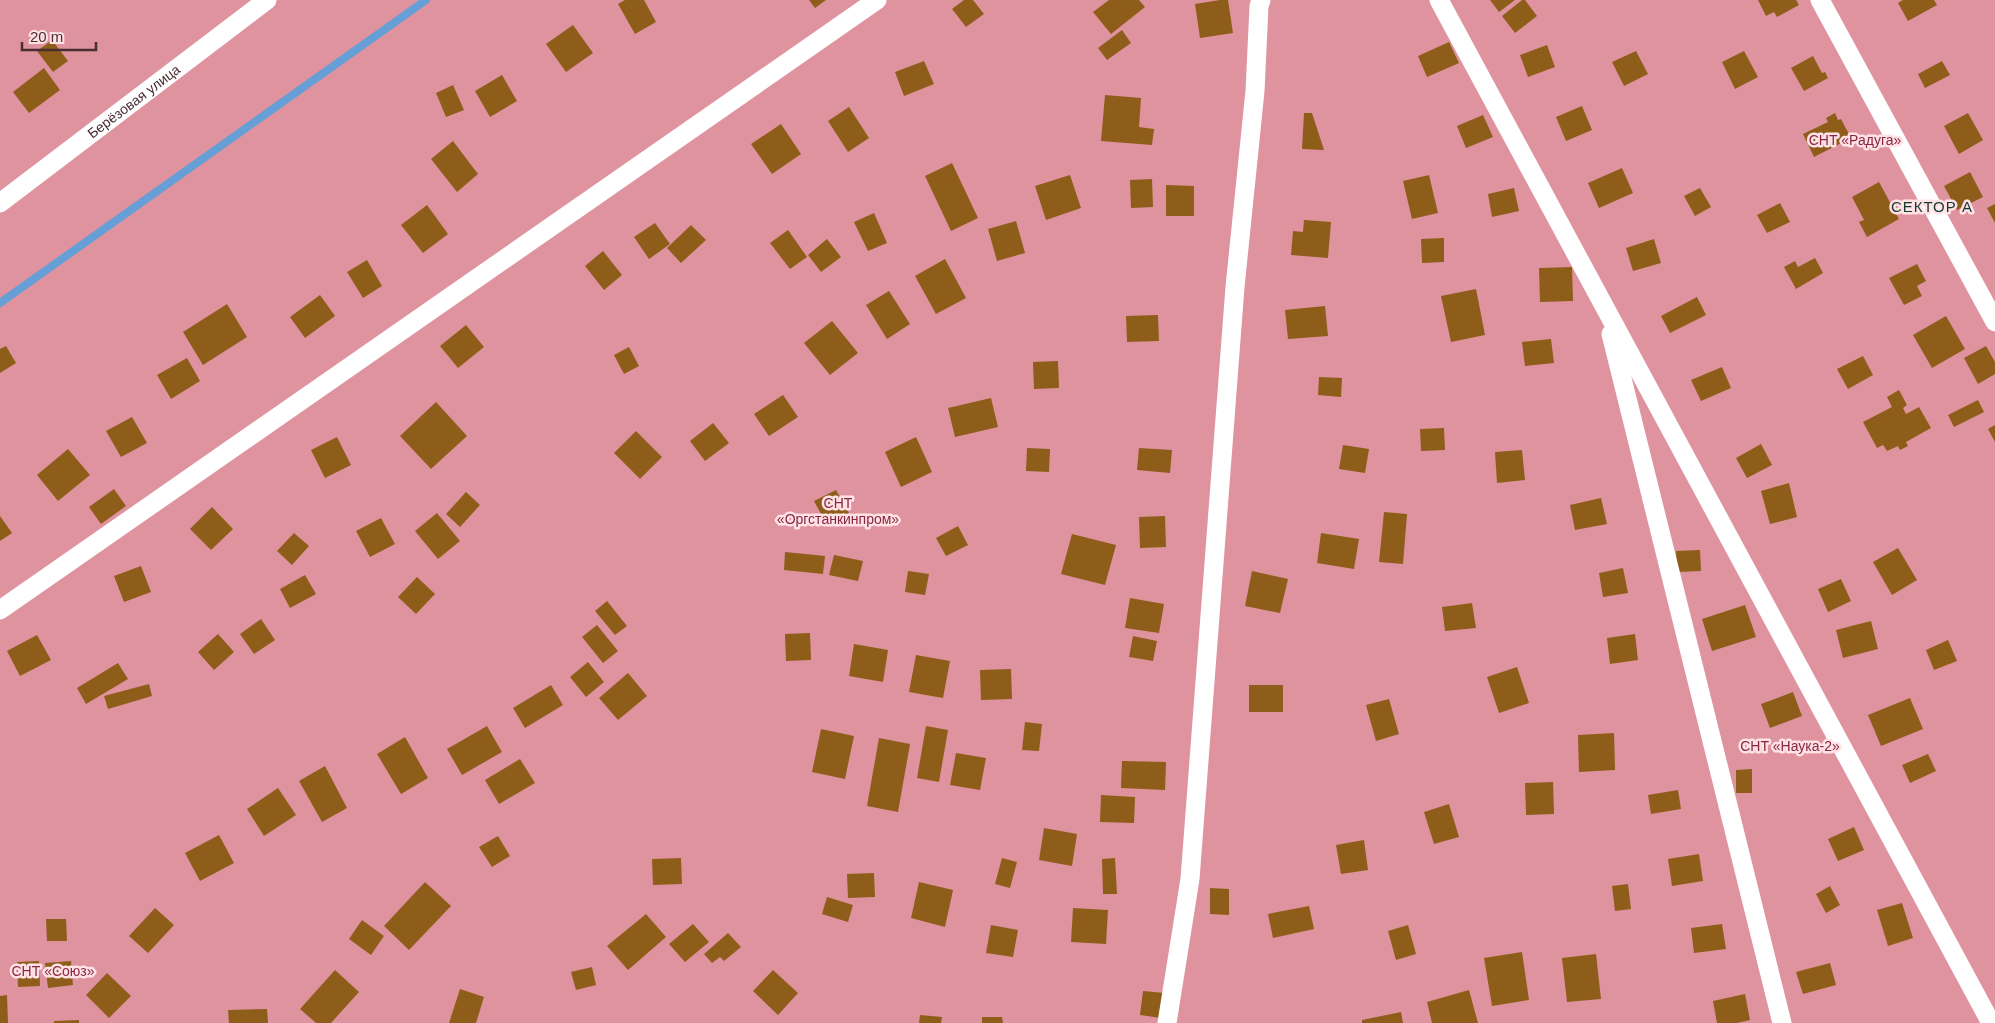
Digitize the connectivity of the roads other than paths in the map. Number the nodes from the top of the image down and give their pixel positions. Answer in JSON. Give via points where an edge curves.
{"nodes":[{"id":1,"x":267,"y":0,"type":"edge"},
{"id":2,"x":877,"y":0,"type":"edge"},
{"id":3,"x":1261,"y":0,"type":"edge"},
{"id":4,"x":1439,"y":0,"type":"edge"},
{"id":5,"x":1820,"y":0,"type":"edge"},
{"id":6,"x":0,"y":203,"type":"edge"},
{"id":7,"x":1604,"y":306,"type":"junction"},
{"id":8,"x":1995,"y":322,"type":"edge"},
{"id":9,"x":0,"y":610,"type":"edge"},
{"id":10,"x":1167,"y":1023,"type":"edge"},
{"id":11,"x":1782,"y":1023,"type":"edge"},
{"id":12,"x":1991,"y":1023,"type":"edge"}],
"edges":[{"from":1,"to":6,"type":"street","name":"Берёзовая улица"},
{"from":2,"to":9,"type":"street"},
{"from":3,"to":10,"type":"street","via":[[1256,91],[1235,287],[1190,879]]},
{"from":4,"to":7,"type":"street"},
{"from":5,"to":8,"type":"street"},
{"from":7,"to":11,"type":"street"},
{"from":7,"to":12,"type":"street"}]}
